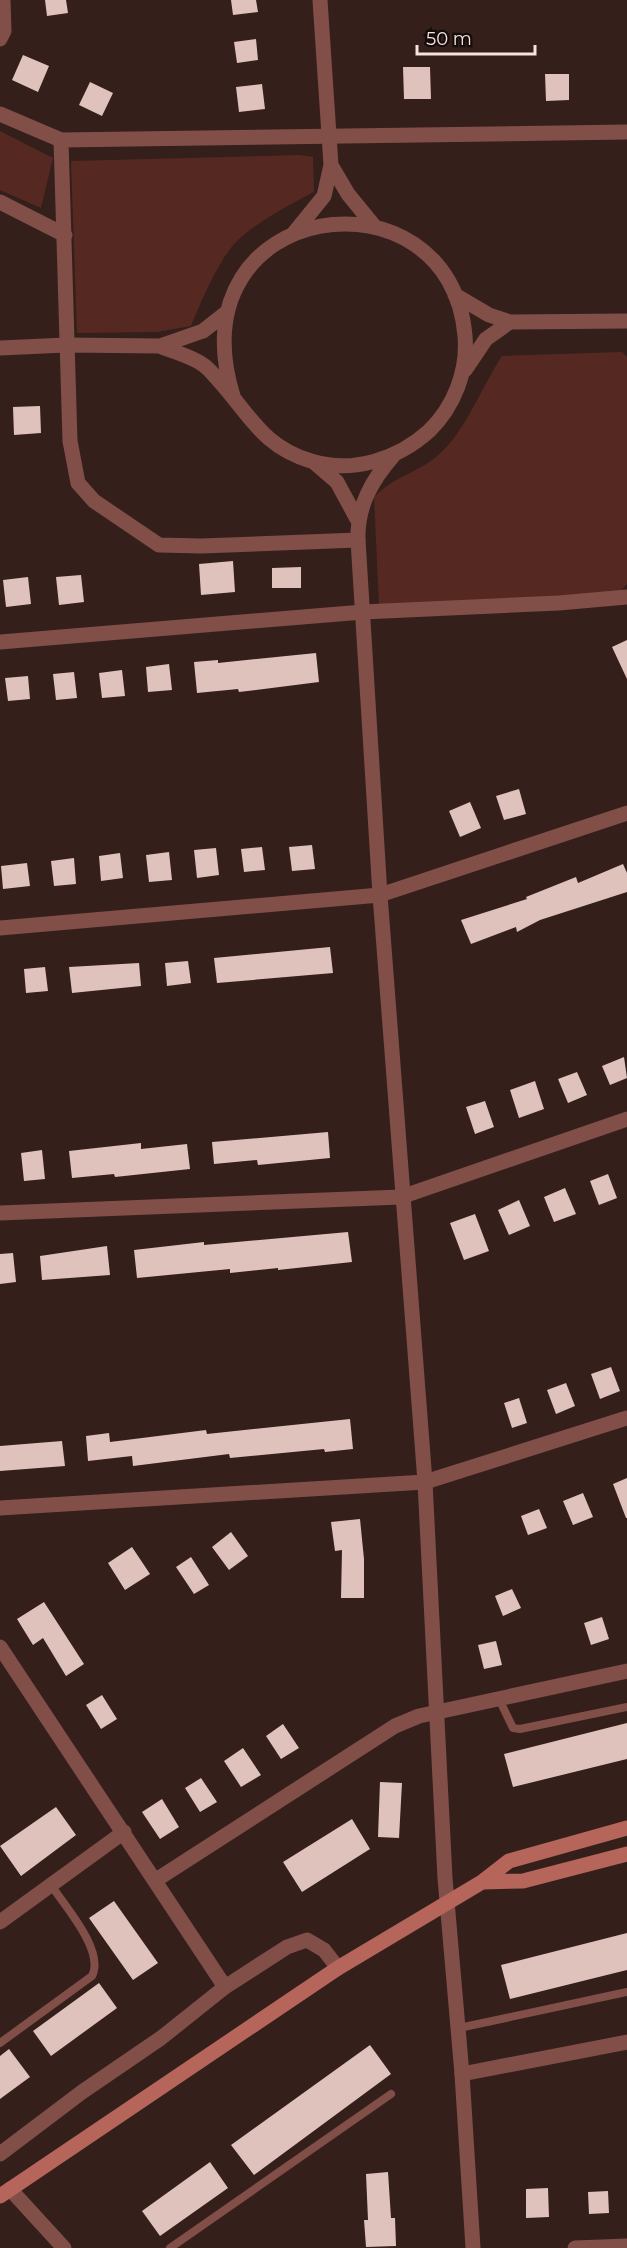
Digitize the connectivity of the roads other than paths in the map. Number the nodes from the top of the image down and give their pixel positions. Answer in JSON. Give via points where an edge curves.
{"nodes":[{"id":1,"x":3,"y":0,"type":"edge"},
{"id":2,"x":320,"y":0,"type":"edge"},
{"id":3,"x":0,"y":39,"type":"edge"},
{"id":4,"x":0,"y":114,"type":"edge"},
{"id":5,"x":627,"y":132,"type":"edge"},
{"id":6,"x":327,"y":135,"type":"junction"},
{"id":7,"x":61,"y":140,"type":"junction"},
{"id":8,"x":331,"y":165,"type":"junction"},
{"id":9,"x":0,"y":202,"type":"edge"},
{"id":10,"x":375,"y":227,"type":"junction"},
{"id":11,"x":294,"y":233,"type":"junction"},
{"id":12,"x":65,"y":235,"type":"junction"},
{"id":13,"x":455,"y":296,"type":"junction"},
{"id":14,"x":226,"y":313,"type":"junction"},
{"id":15,"x":627,"y":321,"type":"edge"},
{"id":16,"x":510,"y":322,"type":"junction"},
{"id":17,"x":66,"y":345,"type":"junction"},
{"id":18,"x":160,"y":346,"type":"junction"},
{"id":19,"x":0,"y":348,"type":"edge"},
{"id":20,"x":462,"y":375,"type":"junction"},
{"id":21,"x":232,"y":396,"type":"junction"},
{"id":22,"x":393,"y":456,"type":"junction"},
{"id":23,"x":313,"y":462,"type":"junction"},
{"id":24,"x":357,"y":519,"type":"junction"},
{"id":25,"x":358,"y":540,"type":"junction"},
{"id":26,"x":627,"y":597,"type":"edge"},
{"id":27,"x":363,"y":612,"type":"junction"},
{"id":28,"x":0,"y":642,"type":"edge"},
{"id":29,"x":627,"y":813,"type":"edge"},
{"id":30,"x":380,"y":895,"type":"junction"},
{"id":31,"x":0,"y":928,"type":"edge"},
{"id":32,"x":627,"y":1119,"type":"edge"},
{"id":33,"x":402,"y":1197,"type":"junction"},
{"id":34,"x":0,"y":1213,"type":"edge"},
{"id":35,"x":627,"y":1418,"type":"edge"},
{"id":36,"x":425,"y":1482,"type":"junction"},
{"id":37,"x":0,"y":1508,"type":"edge"},
{"id":38,"x":0,"y":1647,"type":"edge"},
{"id":39,"x":627,"y":1671,"type":"edge"},
{"id":40,"x":499,"y":1699,"type":"junction"},
{"id":41,"x":627,"y":1707,"type":"edge"},
{"id":42,"x":438,"y":1712,"type":"junction"},
{"id":43,"x":627,"y":1819,"type":"edge"},
{"id":44,"x":627,"y":1828,"type":"edge"},
{"id":45,"x":124,"y":1832,"type":"junction"},
{"id":46,"x":610,"y":1832,"type":"junction"},
{"id":47,"x":623,"y":1857,"type":"edge"},
{"id":48,"x":156,"y":1880,"type":"junction"},
{"id":49,"x":482,"y":1882,"type":"junction"},
{"id":50,"x":51,"y":1885,"type":"junction"},
{"id":51,"x":447,"y":1901,"type":"junction"},
{"id":52,"x":0,"y":1922,"type":"edge"},
{"id":53,"x":338,"y":1968,"type":"junction"},
{"id":54,"x":225,"y":1987,"type":"junction"},
{"id":55,"x":627,"y":1992,"type":"edge"},
{"id":56,"x":459,"y":2028,"type":"junction"},
{"id":57,"x":627,"y":2042,"type":"edge"},
{"id":58,"x":0,"y":2043,"type":"edge"},
{"id":59,"x":462,"y":2074,"type":"junction"},
{"id":60,"x":391,"y":2094,"type":"dead end"},
{"id":61,"x":0,"y":2154,"type":"edge"},
{"id":62,"x":5,"y":2193,"type":"edge"},
{"id":63,"x":627,"y":2246,"type":"edge"},
{"id":64,"x":64,"y":2248,"type":"edge"},
{"id":65,"x":170,"y":2248,"type":"edge"},
{"id":66,"x":473,"y":2248,"type":"edge"},
{"id":67,"x":575,"y":2248,"type":"edge"}],
"edges":[{"from":1,"to":3,"type":"street","via":[[4,31]]},
{"from":2,"to":6,"type":"street"},
{"from":4,"to":7,"type":"street"},
{"from":5,"to":6,"type":"street"},
{"from":6,"to":7,"type":"street"},
{"from":6,"to":8,"type":"street"},
{"from":7,"to":12,"type":"street"},
{"from":8,"to":10,"type":"street"},
{"from":8,"to":11,"type":"street","via":[[324,196]]},
{"from":9,"to":12,"type":"street"},
{"from":10,"to":11,"type":"street","via":[[330,224]]},
{"from":10,"to":13,"type":"street","via":[[423,252],[442,272]]},
{"from":11,"to":14,"type":"street","via":[[251,266]]},
{"from":12,"to":17,"type":"street"},
{"from":13,"to":16,"type":"street"},
{"from":13,"to":20,"type":"street","via":[[464,321]]},
{"from":14,"to":18,"type":"street","via":[[203,331]]},
{"from":14,"to":21,"type":"street","via":[[223,358]]},
{"from":15,"to":16,"type":"street"},
{"from":16,"to":20,"type":"street","via":[[486,339]]},
{"from":17,"to":18,"type":"street"},
{"from":17,"to":19,"type":"street"},
{"from":17,"to":25,"type":"street","via":[[70,441],[78,483],[94,501],[131,526],[159,544]]},
{"from":18,"to":21,"type":"street","via":[[204,364]]},
{"from":20,"to":22,"type":"street","via":[[452,401],[436,423],[417,442]]},
{"from":21,"to":23,"type":"street","via":[[265,437],[287,452]]},
{"from":22,"to":23,"type":"street","via":[[367,464]]},
{"from":22,"to":24,"type":"street","via":[[374,477]]},
{"from":23,"to":24,"type":"street","via":[[337,482]]},
{"from":24,"to":25,"type":"street"},
{"from":25,"to":27,"type":"street"},
{"from":26,"to":27,"type":"street"},
{"from":27,"to":28,"type":"street"},
{"from":27,"to":30,"type":"street"},
{"from":29,"to":30,"type":"street"},
{"from":30,"to":31,"type":"street"},
{"from":30,"to":33,"type":"street"},
{"from":32,"to":33,"type":"street"},
{"from":33,"to":34,"type":"street"},
{"from":33,"to":36,"type":"street"},
{"from":35,"to":36,"type":"street"},
{"from":36,"to":37,"type":"street"},
{"from":36,"to":42,"type":"street"},
{"from":38,"to":45,"type":"street"},
{"from":39,"to":40,"type":"street"},
{"from":40,"to":41,"type":"lane","via":[[513,1728],[520,1729]]},
{"from":40,"to":42,"type":"street"},
{"from":42,"to":48,"type":"street","via":[[395,1726]]},
{"from":42,"to":51,"type":"street"},
{"from":43,"to":46,"type":"street"},
{"from":44,"to":46,"type":"main road"},
{"from":45,"to":48,"type":"street"},
{"from":45,"to":50,"type":"street"},
{"from":46,"to":49,"type":"main road","via":[[509,1861]]},
{"from":47,"to":49,"type":"main road","via":[[523,1881]]},
{"from":48,"to":54,"type":"street"},
{"from":49,"to":51,"type":"main road"},
{"from":50,"to":52,"type":"street"},
{"from":50,"to":58,"type":"lane","via":[[92,1948],[95,1970]]},
{"from":51,"to":53,"type":"main road"},
{"from":51,"to":56,"type":"street"},
{"from":53,"to":54,"type":"street","via":[[324,1950],[307,1940],[287,1947]]},
{"from":53,"to":62,"type":"main road"},
{"from":54,"to":61,"type":"street"},
{"from":55,"to":56,"type":"lane"},
{"from":56,"to":59,"type":"street"},
{"from":57,"to":59,"type":"street"},
{"from":59,"to":66,"type":"street"},
{"from":60,"to":65,"type":"lane"},
{"from":62,"to":64,"type":"street"},
{"from":63,"to":67,"type":"street"}]}
